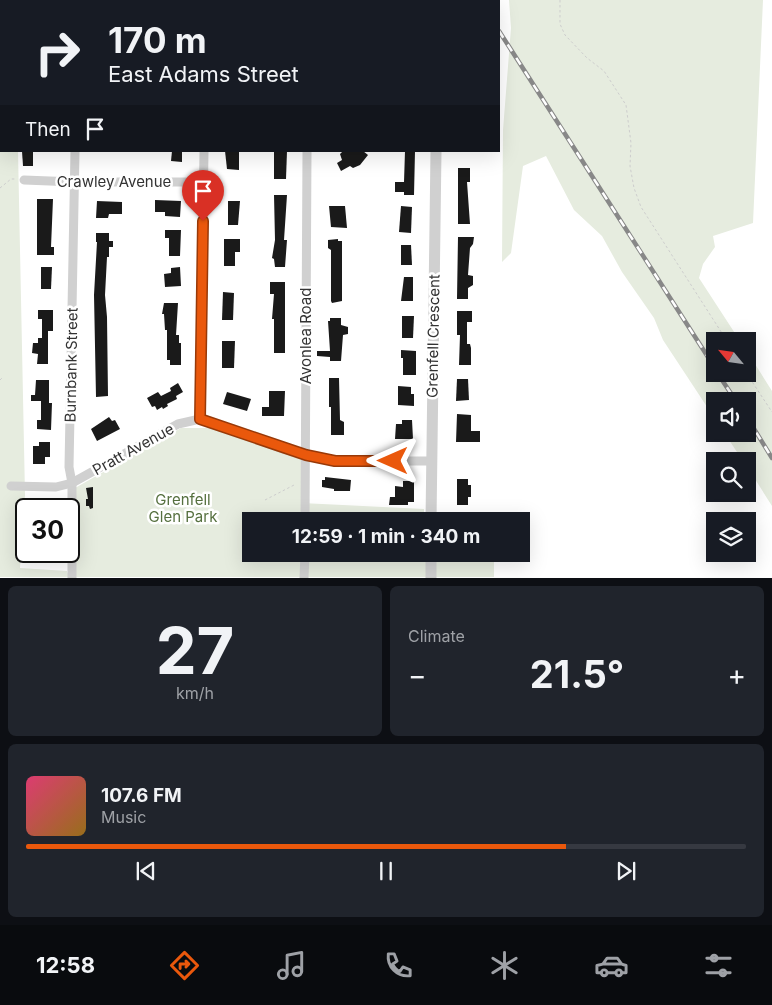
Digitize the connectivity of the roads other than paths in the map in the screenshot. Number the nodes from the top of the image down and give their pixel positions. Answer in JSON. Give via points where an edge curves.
{"nodes":[{"id":1,"x":75,"y":152,"type":"edge"},
{"id":2,"x":204,"y":152,"type":"edge"},
{"id":3,"x":307,"y":152,"type":"edge"},
{"id":4,"x":436,"y":152,"type":"edge"},
{"id":5,"x":24,"y":180,"type":"road end"},
{"id":6,"x":75,"y":182,"type":"junction"},
{"id":7,"x":204,"y":182,"type":"junction"},
{"id":8,"x":200,"y":419,"type":"junction"},
{"id":9,"x":306,"y":455,"type":"junction"},
{"id":10,"x":431,"y":461,"type":"junction"},
{"id":11,"x":72,"y":482,"type":"junction"},
{"id":12,"x":11,"y":486,"type":"dead end"},
{"id":13,"x":306,"y":512,"type":"edge"},
{"id":14,"x":431,"y":512,"type":"edge"},
{"id":15,"x":305,"y":562,"type":"edge"},
{"id":16,"x":431,"y":562,"type":"edge"},
{"id":17,"x":72,"y":578,"type":"edge"},
{"id":18,"x":304,"y":578,"type":"edge"},
{"id":19,"x":431,"y":578,"type":"edge"}],
"edges":[{"from":1,"to":6,"type":"street","name":"Burnbank Street"},
{"from":2,"to":7,"type":"street"},
{"from":3,"to":9,"type":"street","name":"Avonlea Road"},
{"from":4,"to":10,"type":"street","name":"Grenfell Crescent"},
{"from":5,"to":6,"type":"street","name":"Crawley Avenue"},
{"from":6,"to":7,"type":"street","name":"Crawley Avenue"},
{"from":6,"to":11,"type":"street","name":"Burnbank Street","via":[[69,467]]},
{"from":7,"to":8,"type":"street"},
{"from":8,"to":9,"type":"street"},
{"from":8,"to":11,"type":"street","name":"Pratt Avenue","via":[[178,424]]},
{"from":9,"to":10,"type":"street","via":[[335,461]]},
{"from":9,"to":13,"type":"street","name":"Avonlea Road"},
{"from":10,"to":14,"type":"street","name":"Grenfell Crescent"},
{"from":11,"to":12,"type":"street","name":"Pratt Avenue","via":[[56,487]]},
{"from":11,"to":17,"type":"street","name":"Burnbank Street"},
{"from":15,"to":18,"type":"street"},
{"from":16,"to":19,"type":"street"}]}
